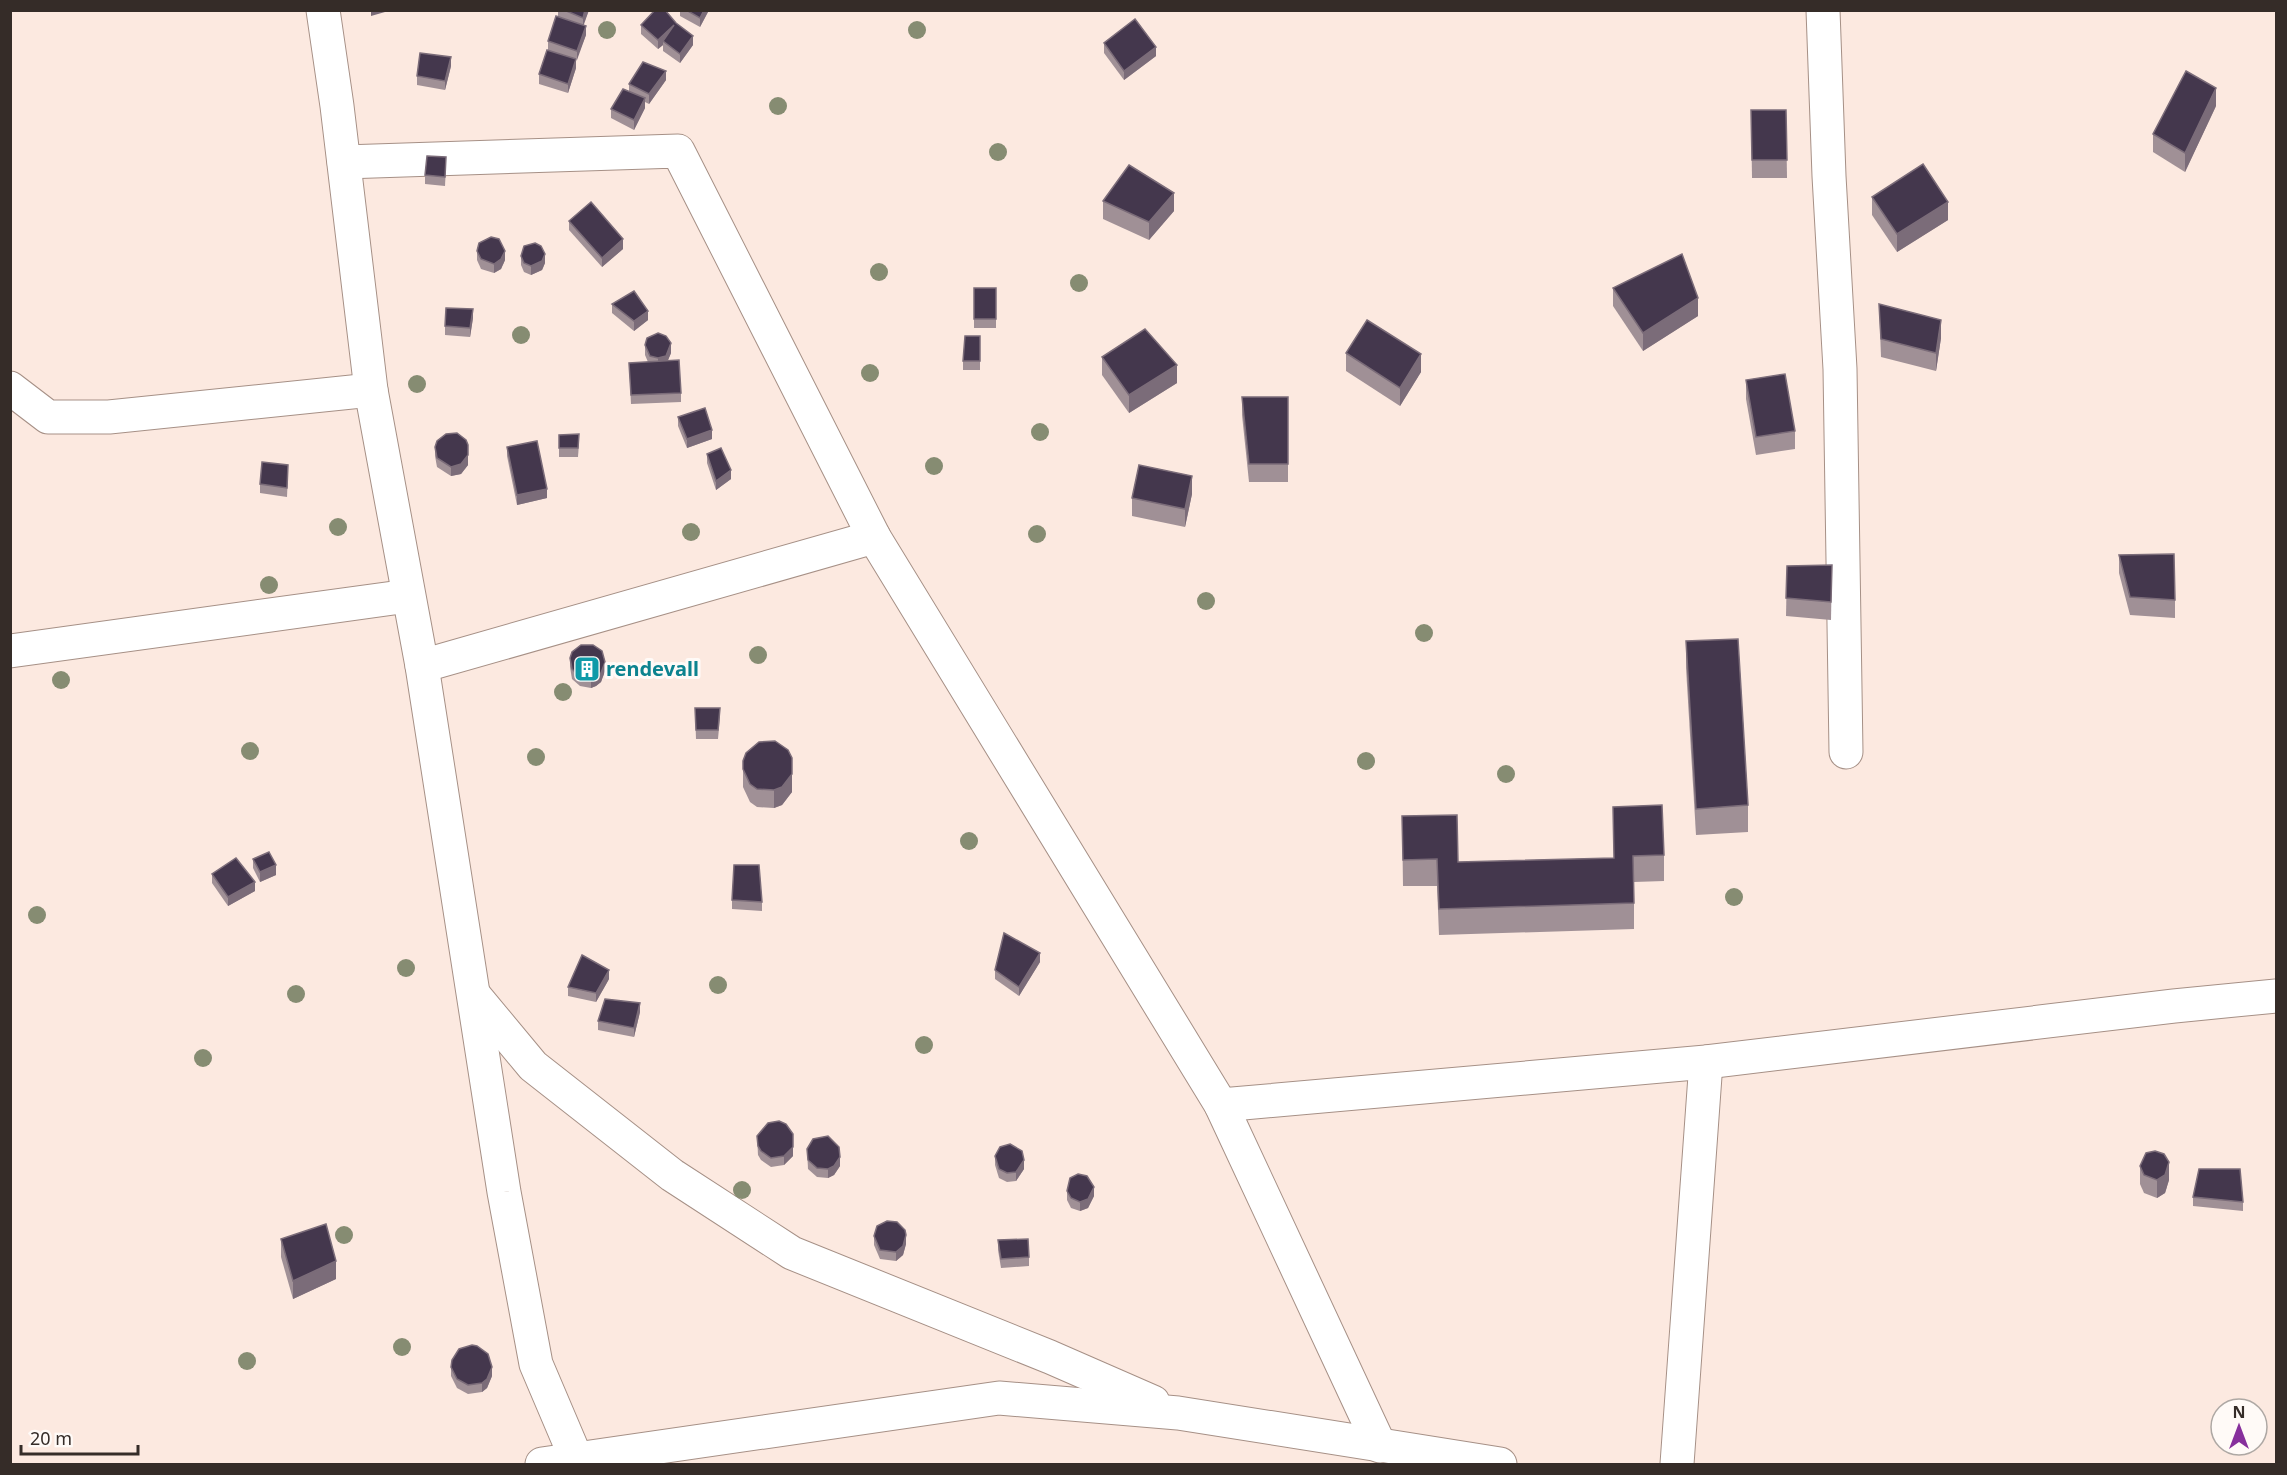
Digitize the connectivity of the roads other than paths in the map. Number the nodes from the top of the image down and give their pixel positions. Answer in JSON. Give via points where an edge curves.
{"nodes":[{"id":1,"x":323,"y":10,"type":"edge"},
{"id":2,"x":1823,"y":10,"type":"edge"},
{"id":3,"x":344,"y":162,"type":"junction"},
{"id":4,"x":10,"y":388,"type":"edge"},
{"id":5,"x":371,"y":390,"type":"junction"},
{"id":6,"x":874,"y":537,"type":"junction"},
{"id":7,"x":408,"y":596,"type":"junction"},
{"id":8,"x":10,"y":651,"type":"edge"},
{"id":9,"x":422,"y":666,"type":"junction"},
{"id":10,"x":1846,"y":752,"type":"dead end"},
{"id":11,"x":473,"y":993,"type":"junction"},
{"id":12,"x":2277,"y":996,"type":"edge"},
{"id":13,"x":1706,"y":1062,"type":"junction"},
{"id":14,"x":1221,"y":1105,"type":"junction"},
{"id":15,"x":1178,"y":1413,"type":"junction"},
{"id":16,"x":1380,"y":1446,"type":"junction"},
{"id":17,"x":579,"y":1461,"type":"edge"},
{"id":18,"x":542,"y":1464,"type":"edge"},
{"id":19,"x":1500,"y":1464,"type":"edge"},
{"id":20,"x":1677,"y":1464,"type":"edge"}],
"edges":[{"from":1,"to":3,"type":"street"},
{"from":2,"to":10,"type":"street","via":[[1840,369]]},
{"from":3,"to":5,"type":"street"},
{"from":3,"to":6,"type":"street","via":[[678,151]]},
{"from":4,"to":5,"type":"street","via":[[48,417],[109,417]]},
{"from":5,"to":7,"type":"street"},
{"from":6,"to":9,"type":"street"},
{"from":6,"to":14,"type":"street"},
{"from":7,"to":8,"type":"street"},
{"from":7,"to":9,"type":"street"},
{"from":9,"to":11,"type":"street"},
{"from":11,"to":15,"type":"street","via":[[533,1066],[672,1175],[792,1254],[1050,1357]]},
{"from":11,"to":17,"type":"street","via":[[536,1364]]},
{"from":12,"to":13,"type":"street"},
{"from":13,"to":14,"type":"street"},
{"from":13,"to":20,"type":"street"},
{"from":14,"to":16,"type":"street"},
{"from":15,"to":16,"type":"street"},
{"from":15,"to":17,"type":"street","via":[[999,1398]]},
{"from":16,"to":19,"type":"street"},
{"from":17,"to":18,"type":"street"}]}
